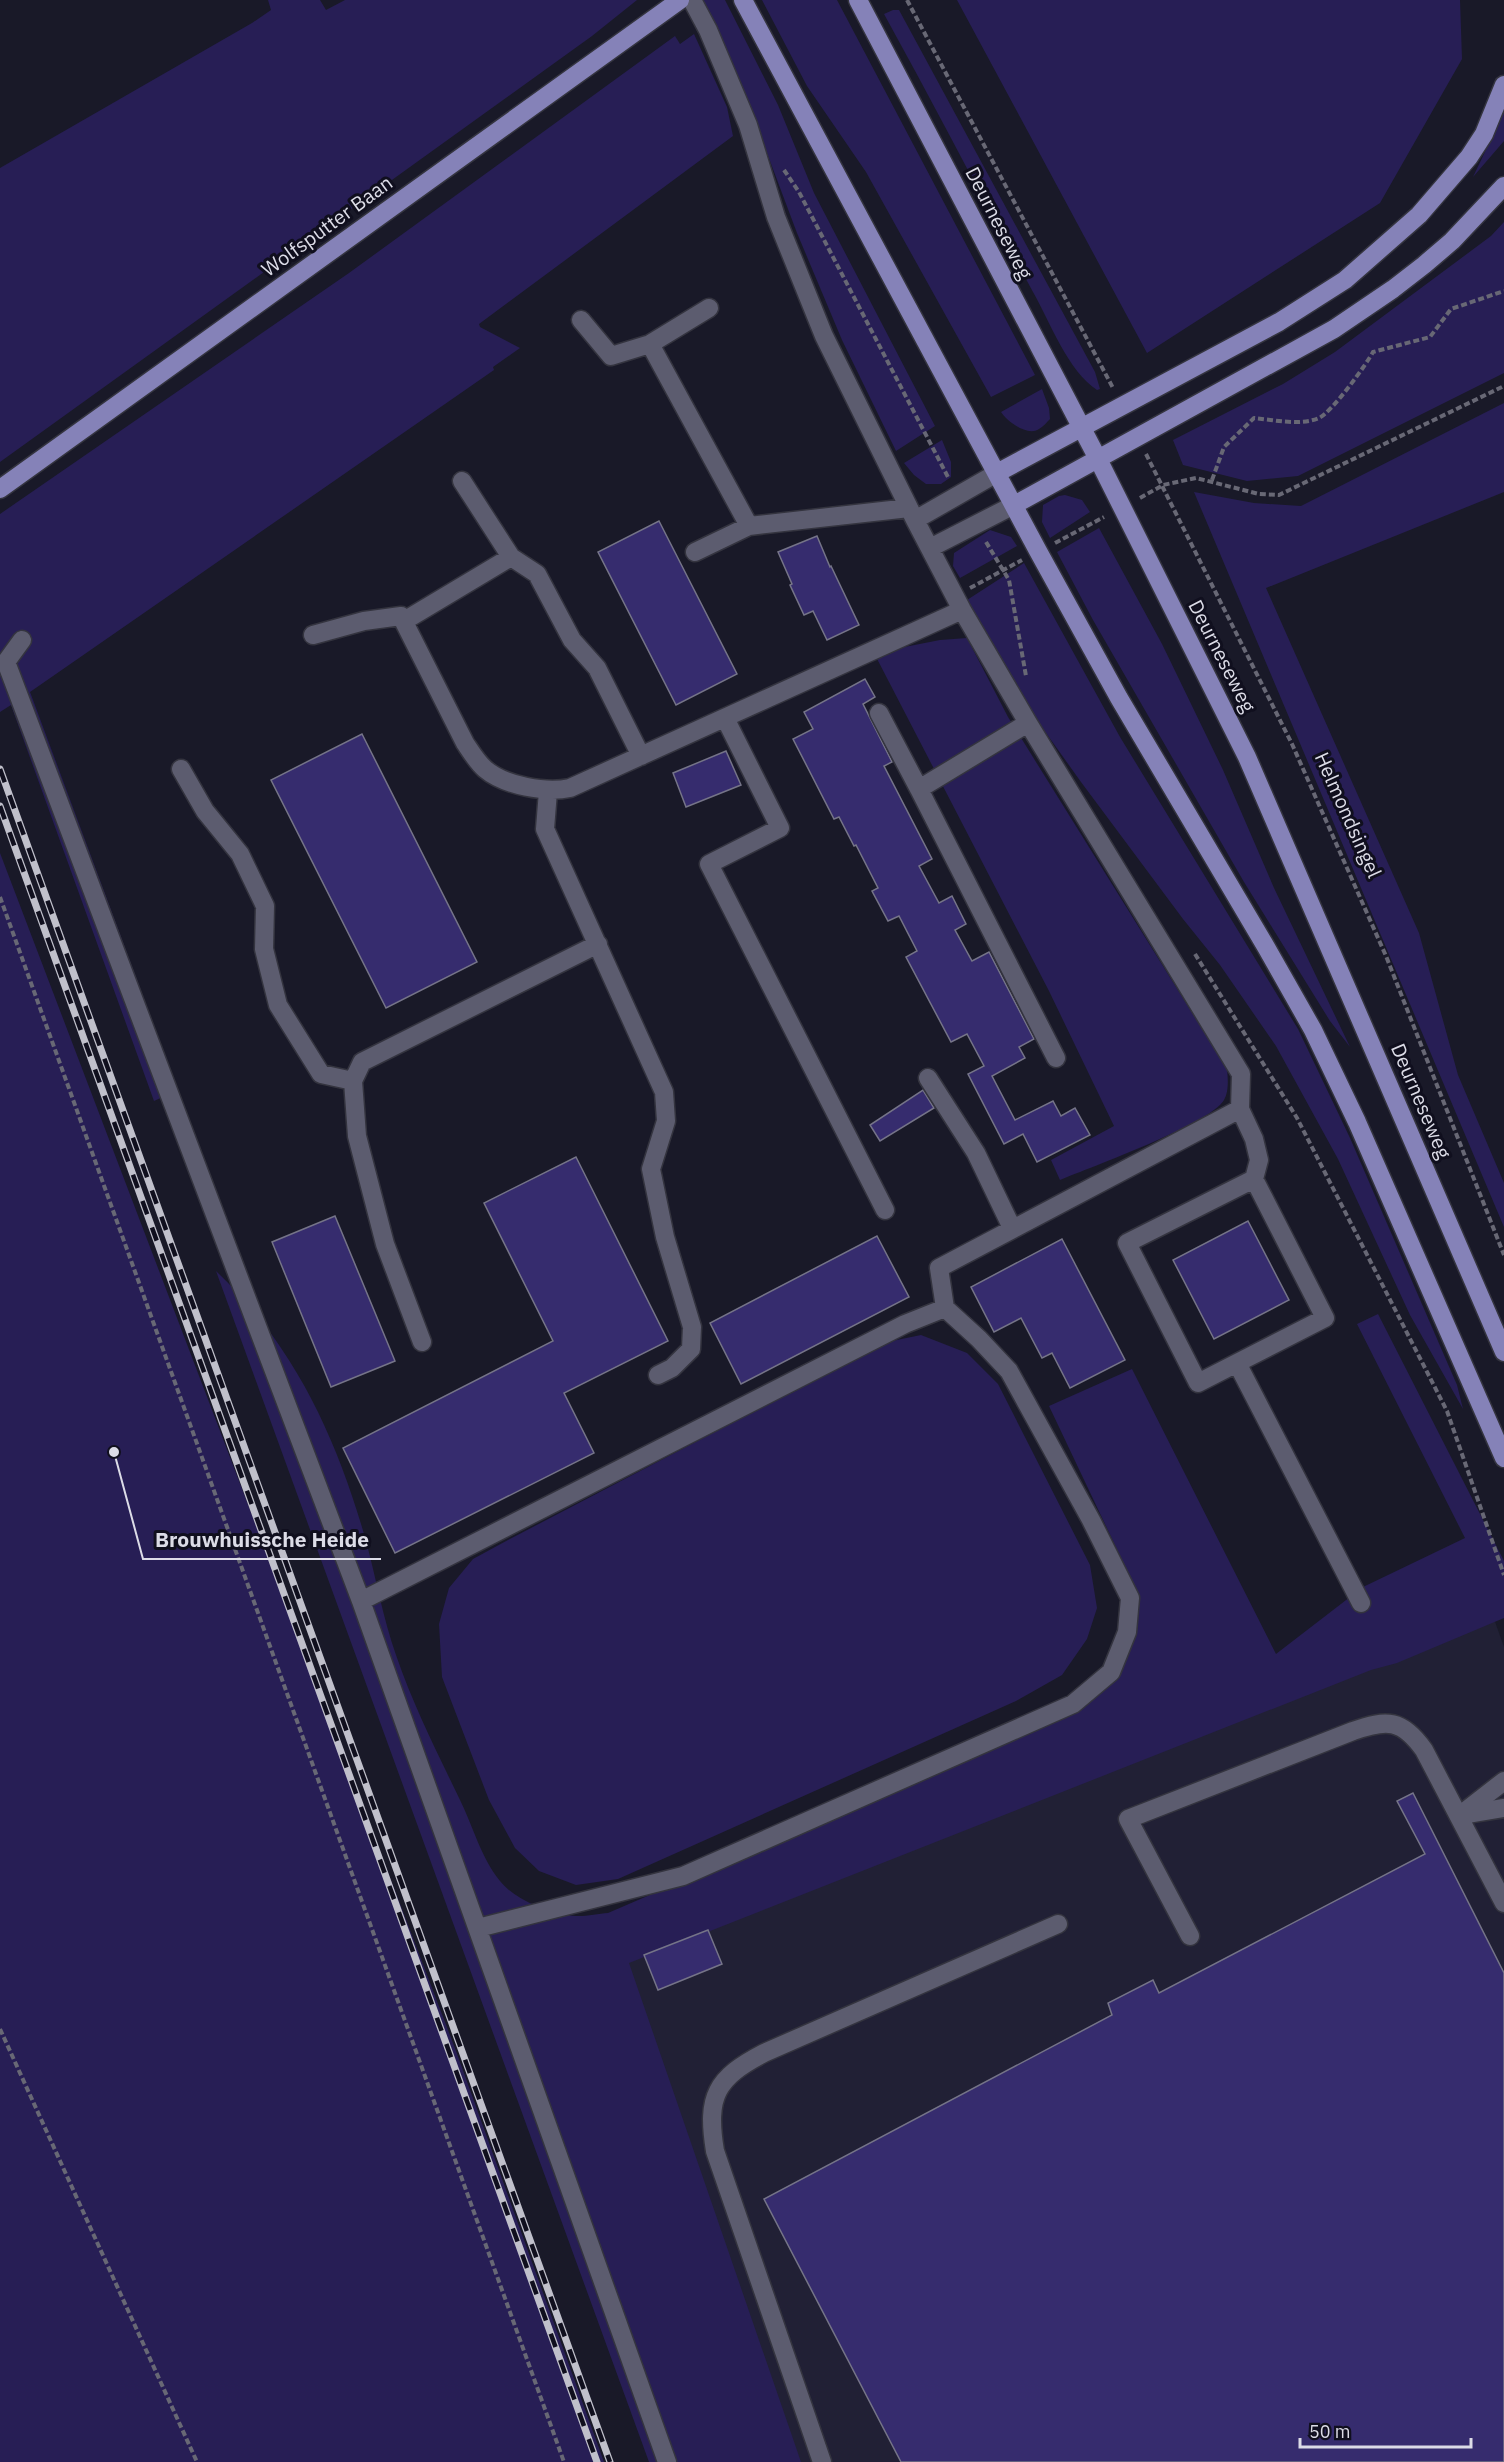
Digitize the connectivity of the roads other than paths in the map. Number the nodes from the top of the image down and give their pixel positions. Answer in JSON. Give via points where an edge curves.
{"nodes":[{"id":1,"x":680,"y":0,"type":"edge"},
{"id":2,"x":693,"y":0,"type":"edge"},
{"id":3,"x":743,"y":0,"type":"edge"},
{"id":4,"x":858,"y":0,"type":"edge"},
{"id":5,"x":1504,"y":85,"type":"edge"},
{"id":6,"x":1504,"y":186,"type":"edge"},
{"id":7,"x":709,"y":308,"type":"dead end"},
{"id":8,"x":581,"y":320,"type":"dead end"},
{"id":9,"x":650,"y":345,"type":"junction"},
{"id":10,"x":1080,"y":427,"type":"junction"},
{"id":11,"x":1098,"y":459,"type":"junction"},
{"id":12,"x":997,"y":473,"type":"junction"},
{"id":13,"x":462,"y":481,"type":"dead end"},
{"id":14,"x":0,"y":489,"type":"edge"},
{"id":15,"x":1014,"y":505,"type":"junction"},
{"id":16,"x":912,"y":514,"type":"junction"},
{"id":17,"x":749,"y":526,"type":"junction"},
{"id":18,"x":930,"y":548,"type":"junction"},
{"id":19,"x":695,"y":552,"type":"dead end"},
{"id":20,"x":511,"y":557,"type":"junction"},
{"id":21,"x":959,"y":603,"type":"junction"},
{"id":22,"x":404,"y":621,"type":"junction"},
{"id":23,"x":313,"y":635,"type":"dead end"},
{"id":24,"x":22,"y":640,"type":"dead end"},
{"id":25,"x":879,"y":713,"type":"dead end"},
{"id":26,"x":724,"y":718,"type":"junction"},
{"id":27,"x":1028,"y":723,"type":"junction"},
{"id":28,"x":641,"y":756,"type":"junction"},
{"id":29,"x":182,"y":769,"type":"dead end"},
{"id":30,"x":919,"y":789,"type":"junction"},
{"id":31,"x":548,"y":791,"type":"junction"},
{"id":32,"x":598,"y":944,"type":"junction"},
{"id":33,"x":1056,"y":1058,"type":"dead end"},
{"id":34,"x":928,"y":1078,"type":"dead end"},
{"id":35,"x":353,"y":1081,"type":"junction"},
{"id":36,"x":1240,"y":1109,"type":"junction"},
{"id":37,"x":1254,"y":1179,"type":"junction"},
{"id":38,"x":885,"y":1210,"type":"dead end"},
{"id":39,"x":1012,"y":1228,"type":"junction"},
{"id":40,"x":945,"y":1308,"type":"junction"},
{"id":41,"x":422,"y":1342,"type":"dead end"},
{"id":42,"x":1504,"y":1352,"type":"edge"},
{"id":43,"x":1237,"y":1363,"type":"junction"},
{"id":44,"x":658,"y":1375,"type":"dead end"},
{"id":45,"x":1504,"y":1458,"type":"edge"},
{"id":46,"x":361,"y":1601,"type":"junction"},
{"id":47,"x":1361,"y":1603,"type":"dead end"},
{"id":48,"x":1504,"y":1781,"type":"edge"},
{"id":49,"x":1504,"y":1808,"type":"edge"},
{"id":50,"x":1459,"y":1816,"type":"junction"},
{"id":51,"x":1504,"y":1903,"type":"edge"},
{"id":52,"x":1058,"y":1924,"type":"dead end"},
{"id":53,"x":478,"y":1928,"type":"junction"},
{"id":54,"x":1190,"y":1936,"type":"dead end"},
{"id":55,"x":667,"y":2462,"type":"edge"},
{"id":56,"x":822,"y":2462,"type":"edge"}],
"edges":[{"from":1,"to":14,"type":"main road","name":"Wolfsputter Baan"},
{"from":2,"to":16,"type":"street","via":[[748,125],[776,217],[824,336]]},
{"from":3,"to":12,"type":"main road"},
{"from":4,"to":10,"type":"main road","name":"Deurneseweg"},
{"from":5,"to":10,"type":"main road","via":[[1484,134],[1469,157],[1419,214],[1368,262],[1279,322]]},
{"from":6,"to":11,"type":"main road","via":[[1452,241],[1364,310]]},
{"from":7,"to":9,"type":"street"},
{"from":8,"to":9,"type":"street","via":[[611,356]]},
{"from":9,"to":17,"type":"street"},
{"from":10,"to":11,"type":"main road","name":"Deurneseweg"},
{"from":10,"to":12,"type":"main road"},
{"from":11,"to":15,"type":"main road"},
{"from":11,"to":42,"type":"main road","name":"Deurneseweg","via":[[1247,757]]},
{"from":12,"to":15,"type":"main road"},
{"from":12,"to":16,"type":"street","via":[[958,496]]},
{"from":13,"to":20,"type":"street"},
{"from":15,"to":18,"type":"street"},
{"from":15,"to":45,"type":"main road","via":[[1119,698],[1313,1030]]},
{"from":16,"to":17,"type":"street"},
{"from":16,"to":18,"type":"street"},
{"from":17,"to":19,"type":"street"},
{"from":18,"to":21,"type":"street"},
{"from":20,"to":22,"type":"street"},
{"from":20,"to":28,"type":"street","via":[[537,574],[572,640],[597,668]]},
{"from":21,"to":26,"type":"street"},
{"from":21,"to":27,"type":"street"},
{"from":22,"to":23,"type":"street","via":[[401,616],[364,621]]},
{"from":22,"to":31,"type":"street","via":[[465,743],[486,770],[500,778]]},
{"from":24,"to":46,"type":"street","via":[[6,662]]},
{"from":25,"to":30,"type":"street"},
{"from":26,"to":28,"type":"street"},
{"from":26,"to":38,"type":"street","via":[[780,828],[709,864]]},
{"from":27,"to":30,"type":"street"},
{"from":27,"to":36,"type":"street","via":[[1241,1074]]},
{"from":28,"to":31,"type":"street","via":[[570,788]]},
{"from":29,"to":35,"type":"street","via":[[205,811],[240,855],[265,906],[264,949],[279,1005],[321,1074]]},
{"from":30,"to":33,"type":"street"},
{"from":31,"to":32,"type":"street","via":[[545,828]]},
{"from":32,"to":35,"type":"street","via":[[362,1062]]},
{"from":32,"to":44,"type":"street","via":[[664,1092],[666,1121],[651,1169],[665,1237],[692,1327],[691,1348],[672,1368]]},
{"from":34,"to":39,"type":"street","via":[[976,1153]]},
{"from":35,"to":41,"type":"street","via":[[357,1136],[385,1244]]},
{"from":36,"to":37,"type":"street","via":[[1259,1160]]},
{"from":36,"to":39,"type":"street"},
{"from":37,"to":43,"type":"street","via":[[1325,1318]]},
{"from":37,"to":43,"type":"street","via":[[1127,1243],[1198,1383]]},
{"from":39,"to":40,"type":"street","via":[[939,1268]]},
{"from":40,"to":46,"type":"street","via":[[905,1324]]},
{"from":40,"to":53,"type":"street","via":[[1009,1371],[1130,1599],[1127,1632],[1111,1672],[1073,1704],[683,1876]]},
{"from":43,"to":47,"type":"street"},
{"from":46,"to":53,"type":"street"},
{"from":48,"to":50,"type":"street"},
{"from":49,"to":50,"type":"street"},
{"from":50,"to":51,"type":"street"},
{"from":50,"to":54,"type":"street","via":[[1417,1740],[1402,1727],[1383,1722],[1128,1819]]},
{"from":52,"to":56,"type":"street","via":[[764,2053],[736,2070],[719,2087],[711,2126],[715,2151]]},
{"from":53,"to":55,"type":"street"}]}
